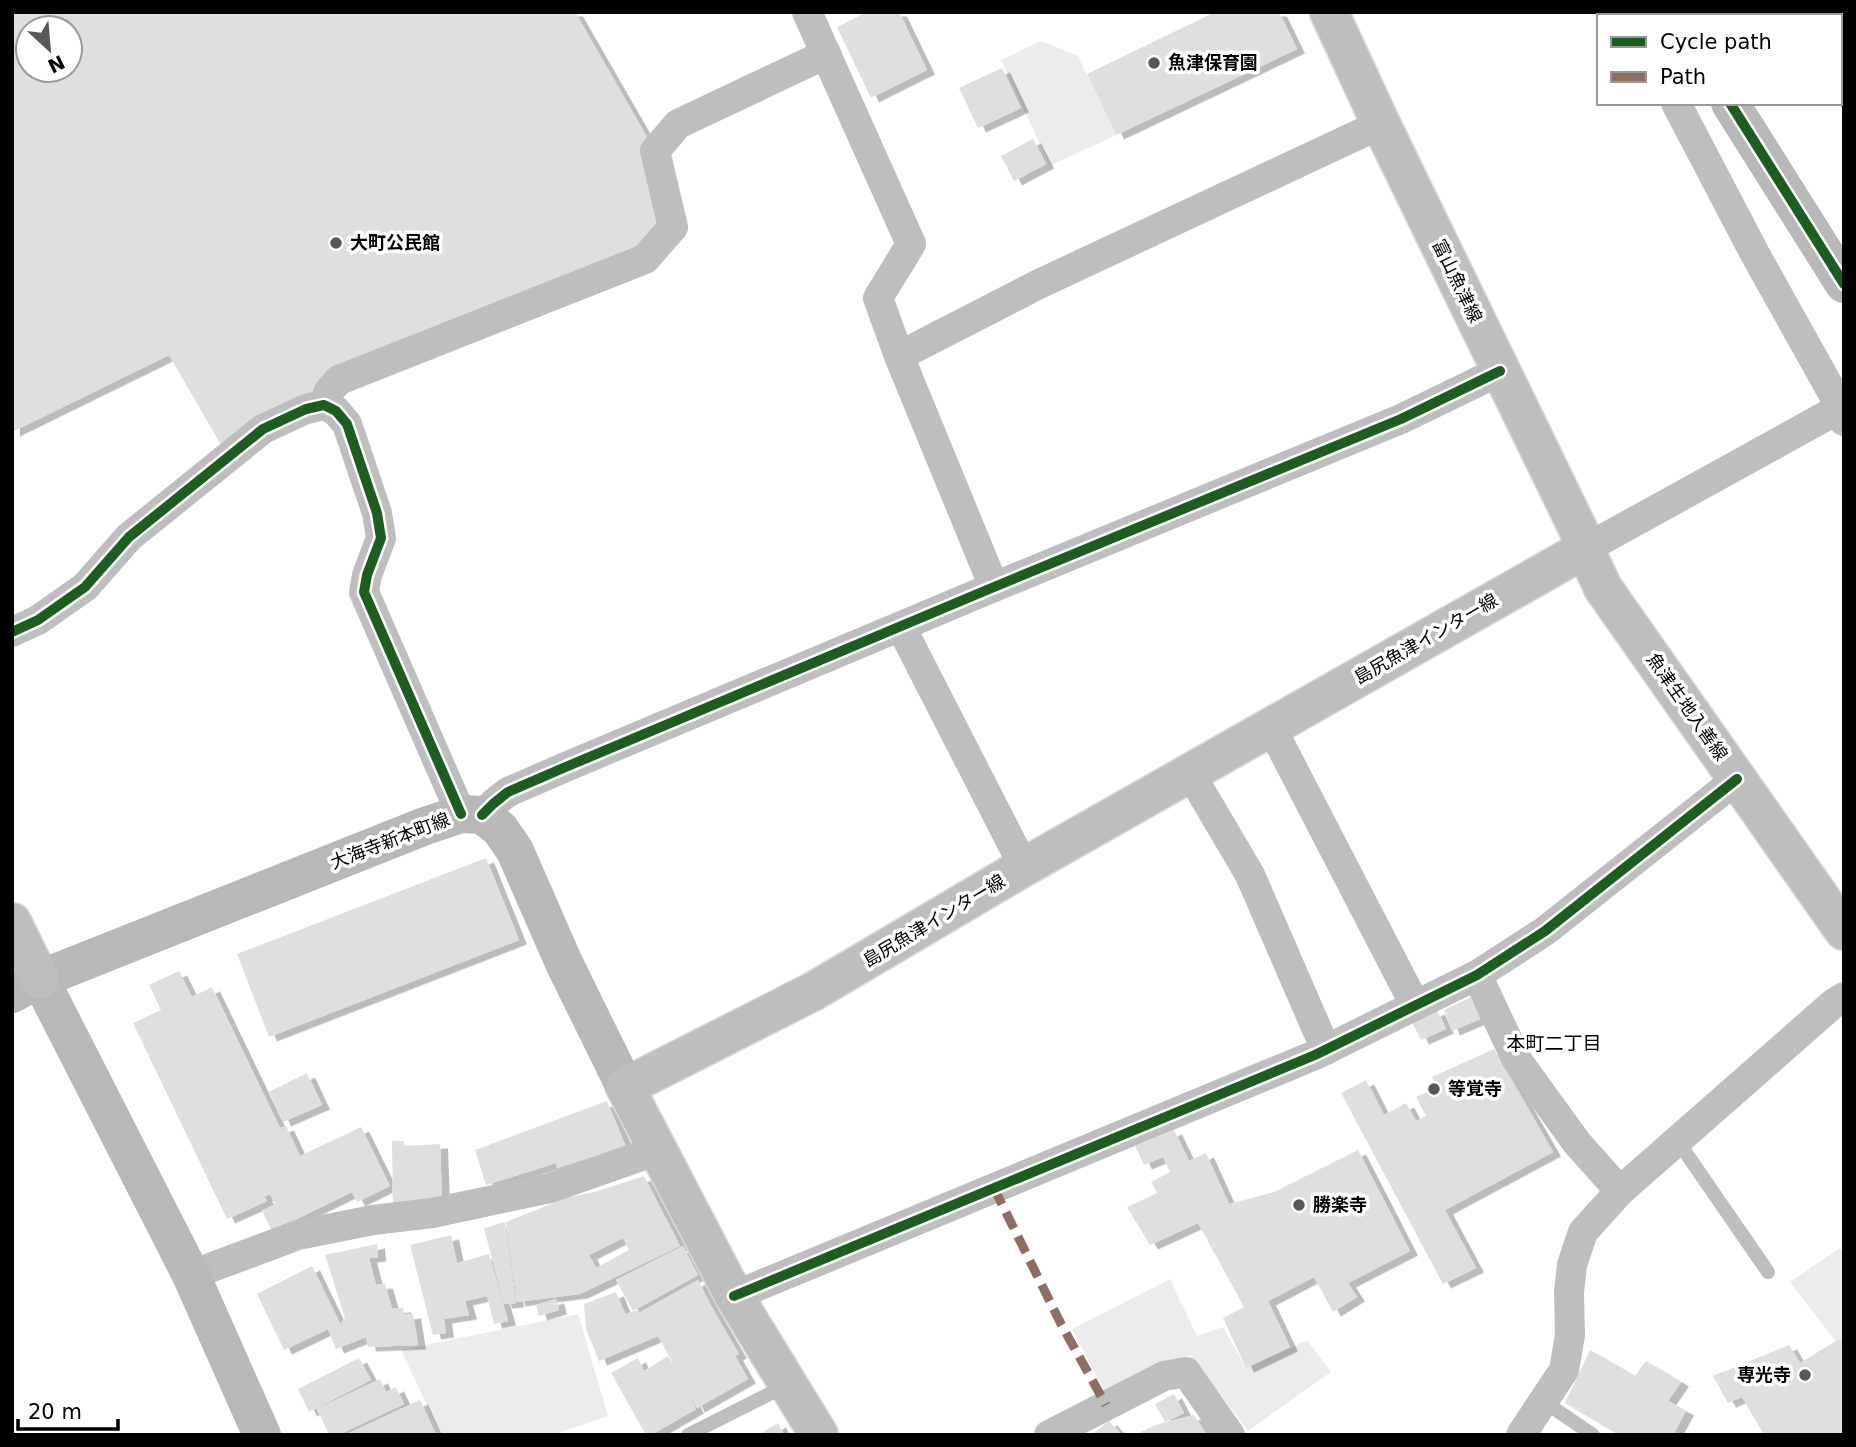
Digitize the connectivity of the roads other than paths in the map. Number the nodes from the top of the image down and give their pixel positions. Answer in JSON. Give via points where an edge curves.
{"nodes":[{"id":1,"x":807,"y":12,"type":"edge"},
{"id":2,"x":1329,"y":12,"type":"edge"},
{"id":3,"x":825,"y":54,"type":"junction"},
{"id":4,"x":1677,"y":105,"type":"edge"},
{"id":5,"x":1731,"y":105,"type":"edge"},
{"id":6,"x":1381,"y":124,"type":"junction"},
{"id":7,"x":1844,"y":284,"type":"edge"},
{"id":8,"x":899,"y":356,"type":"junction"},
{"id":9,"x":1500,"y":371,"type":"junction"},
{"id":10,"x":324,"y":405,"type":"junction"},
{"id":11,"x":1843,"y":412,"type":"edge"},
{"id":12,"x":1585,"y":549,"type":"junction"},
{"id":13,"x":994,"y":587,"type":"junction"},
{"id":14,"x":901,"y":626,"type":"junction"},
{"id":15,"x":12,"y":632,"type":"edge"},
{"id":16,"x":1271,"y":727,"type":"junction"},
{"id":17,"x":1190,"y":773,"type":"junction"},
{"id":18,"x":1737,"y":779,"type":"junction"},
{"id":19,"x":471,"y":814,"type":"junction"},
{"id":20,"x":1024,"y":867,"type":"junction"},
{"id":21,"x":12,"y":922,"type":"edge"},
{"id":22,"x":1844,"y":931,"type":"edge"},
{"id":23,"x":1477,"y":975,"type":"junction"},
{"id":24,"x":26,"y":987,"type":"edge"},
{"id":25,"x":1844,"y":997,"type":"edge"},
{"id":26,"x":1415,"y":1005,"type":"junction"},
{"id":27,"x":1326,"y":1050,"type":"junction"},
{"id":28,"x":625,"y":1087,"type":"junction"},
{"id":29,"x":1677,"y":1140,"type":"junction"},
{"id":30,"x":658,"y":1150,"type":"junction"},
{"id":31,"x":1620,"y":1191,"type":"junction"},
{"id":32,"x":1768,"y":1272,"type":"dead end"},
{"id":33,"x":191,"y":1275,"type":"junction"},
{"id":34,"x":734,"y":1296,"type":"junction"},
{"id":35,"x":788,"y":1384,"type":"junction"},
{"id":36,"x":1543,"y":1401,"type":"junction"},
{"id":37,"x":262,"y":1435,"type":"edge"},
{"id":38,"x":688,"y":1435,"type":"edge"},
{"id":39,"x":819,"y":1435,"type":"edge"},
{"id":40,"x":1049,"y":1435,"type":"edge"},
{"id":41,"x":1230,"y":1435,"type":"edge"},
{"id":42,"x":1521,"y":1435,"type":"edge"},
{"id":43,"x":1593,"y":1435,"type":"edge"}],
"edges":[{"from":1,"to":3,"type":"street"},
{"from":2,"to":6,"type":"main road","name":"富山魚津線"},
{"from":3,"to":8,"type":"street","via":[[911,244],[878,298]]},
{"from":3,"to":10,"type":"street","via":[[678,124],[655,151],[673,227],[645,258],[339,380]]},
{"from":4,"to":11,"type":"street"},
{"from":5,"to":7,"type":"main road"},
{"from":6,"to":8,"type":"street","via":[[1037,285]]},
{"from":6,"to":9,"type":"main road","name":"富山魚津線"},
{"from":8,"to":13,"type":"street"},
{"from":9,"to":12,"type":"main road","name":"富山魚津線"},
{"from":9,"to":13,"type":"street","via":[[1401,419]]},
{"from":10,"to":15,"type":"street","via":[[263,429],[129,537],[85,587]]},
{"from":10,"to":19,"type":"street","via":[[347,424],[377,513],[381,538],[365,592]]},
{"from":11,"to":12,"type":"street"},
{"from":12,"to":16,"type":"main road","name":"島尻魚津インター線"},
{"from":12,"to":18,"type":"main road","name":"魚津生地入善線","via":[[1604,588]]},
{"from":13,"to":14,"type":"street"},
{"from":14,"to":19,"type":"street","via":[[508,792]]},
{"from":14,"to":20,"type":"street"},
{"from":16,"to":17,"type":"main road","name":"島尻魚津インター線"},
{"from":16,"to":26,"type":"street"},
{"from":17,"to":20,"type":"main road","name":"島尻魚津インター線"},
{"from":17,"to":27,"type":"street","via":[[1250,875]]},
{"from":18,"to":22,"type":"main road","name":"魚津生地入善線"},
{"from":18,"to":23,"type":"street","via":[[1545,931]]},
{"from":19,"to":24,"type":"main road","name":"大海寺新本町線","via":[[425,826]]},
{"from":19,"to":28,"type":"main road","via":[[500,829],[515,851]]},
{"from":20,"to":28,"type":"main road","name":"島尻魚津インター線","via":[[814,991]]},
{"from":21,"to":24,"type":"main road"},
{"from":23,"to":26,"type":"street"},
{"from":23,"to":31,"type":"street","via":[[1517,1060],[1577,1143]]},
{"from":24,"to":33,"type":"main road"},
{"from":25,"to":29,"type":"street"},
{"from":26,"to":27,"type":"street"},
{"from":27,"to":34,"type":"street"},
{"from":28,"to":30,"type":"main road"},
{"from":29,"to":31,"type":"street"},
{"from":29,"to":32,"type":"lane"},
{"from":30,"to":33,"type":"street","via":[[550,1188],[298,1235]]},
{"from":30,"to":34,"type":"main road"},
{"from":31,"to":36,"type":"street","via":[[1583,1232],[1572,1265],[1564,1370]]},
{"from":33,"to":37,"type":"main road"},
{"from":34,"to":35,"type":"main road"},
{"from":35,"to":38,"type":"lane"},
{"from":35,"to":39,"type":"main road"},
{"from":36,"to":42,"type":"street"},
{"from":36,"to":43,"type":"lane"},
{"from":40,"to":41,"type":"street","via":[[1164,1376],[1186,1372]]}]}
